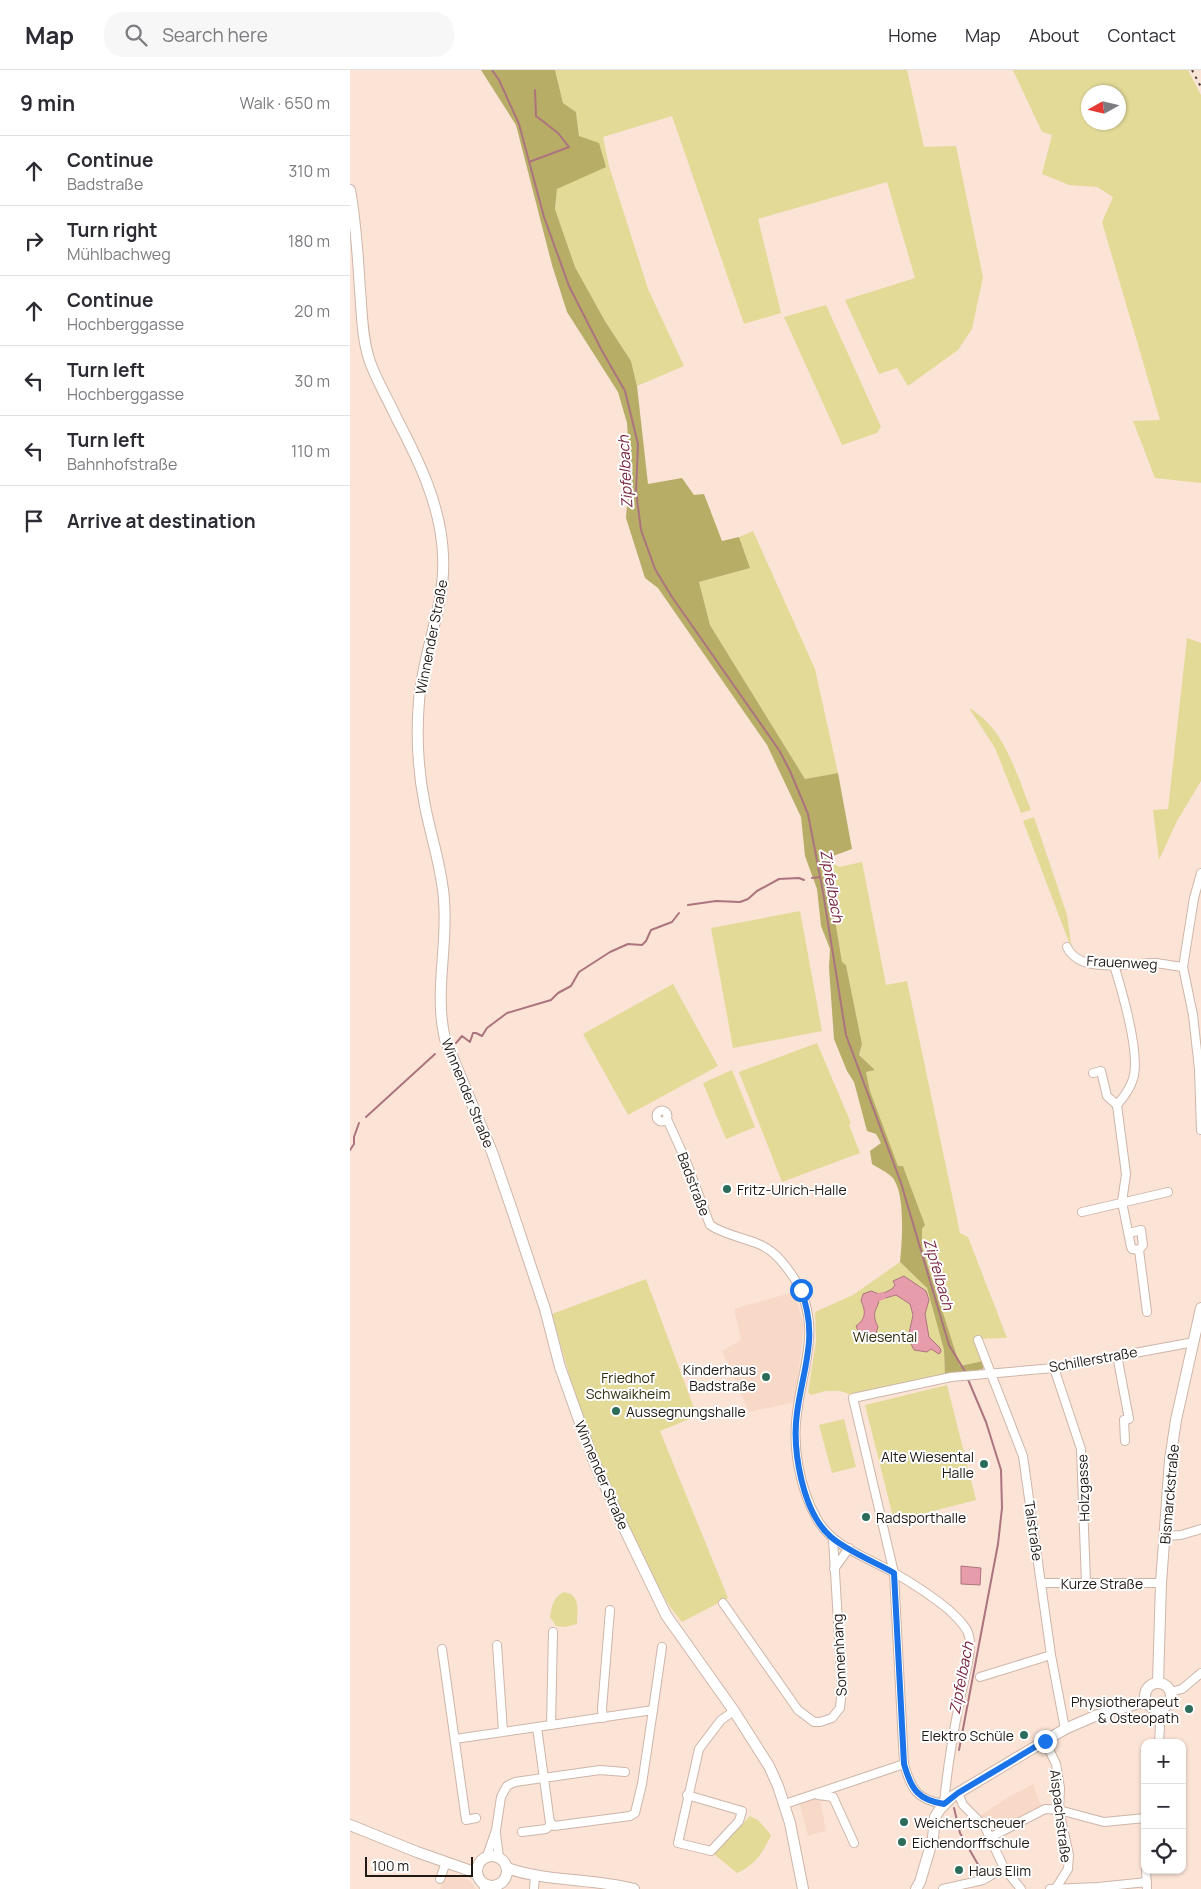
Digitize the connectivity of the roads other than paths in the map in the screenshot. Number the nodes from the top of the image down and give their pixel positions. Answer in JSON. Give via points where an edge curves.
{"nodes":[{"id":1,"x":350,"y":190,"type":"edge"},
{"id":2,"x":1201,"y":873,"type":"edge"},
{"id":3,"x":1067,"y":947,"type":"dead end"},
{"id":4,"x":1114,"y":965,"type":"junction"},
{"id":5,"x":1182,"y":967,"type":"junction"},
{"id":6,"x":1200,"y":1069,"type":"edge"},
{"id":7,"x":1093,"y":1072,"type":"dead end"},
{"id":8,"x":1117,"y":1105,"type":"junction"},
{"id":9,"x":667,"y":1119,"type":"dead end"},
{"id":10,"x":1201,"y":1130,"type":"edge"},
{"id":11,"x":1168,"y":1192,"type":"dead end"},
{"id":12,"x":1122,"y":1202,"type":"junction"},
{"id":13,"x":1082,"y":1212,"type":"dead end"},
{"id":14,"x":1129,"y":1233,"type":"junction"},
{"id":15,"x":1139,"y":1250,"type":"junction"},
{"id":16,"x":1201,"y":1308,"type":"edge"},
{"id":17,"x":1148,"y":1312,"type":"dead end"},
{"id":18,"x":1197,"y":1339,"type":"edge"},
{"id":19,"x":978,"y":1340,"type":"dead end"},
{"id":20,"x":1117,"y":1355,"type":"junction"},
{"id":21,"x":1054,"y":1368,"type":"junction"},
{"id":22,"x":991,"y":1373,"type":"junction"},
{"id":23,"x":1125,"y":1441,"type":"dead end"},
{"id":24,"x":1201,"y":1529,"type":"edge"},
{"id":25,"x":1165,"y":1536,"type":"junction"},
{"id":26,"x":833,"y":1539,"type":"junction"},
{"id":27,"x":850,"y":1548,"type":"junction"},
{"id":28,"x":834,"y":1569,"type":"junction"},
{"id":29,"x":894,"y":1573,"type":"junction"},
{"id":30,"x":1042,"y":1583,"type":"junction"},
{"id":31,"x":1086,"y":1583,"type":"junction"},
{"id":32,"x":1161,"y":1583,"type":"junction"},
{"id":33,"x":723,"y":1603,"type":"dead end"},
{"id":34,"x":610,"y":1610,"type":"dead end"},
{"id":35,"x":553,"y":1632,"type":"dead end"},
{"id":36,"x":497,"y":1645,"type":"dead end"},
{"id":37,"x":662,"y":1647,"type":"dead end"},
{"id":38,"x":442,"y":1649,"type":"dead end"},
{"id":39,"x":1051,"y":1655,"type":"junction"},
{"id":40,"x":1201,"y":1672,"type":"edge"},
{"id":41,"x":980,"y":1677,"type":"dead end"},
{"id":42,"x":1158,"y":1682,"type":"junction"},
{"id":43,"x":1171,"y":1692,"type":"junction"},
{"id":44,"x":1146,"y":1701,"type":"junction"},
{"id":45,"x":1161,"y":1708,"type":"junction"},
{"id":46,"x":654,"y":1710,"type":"junction"},
{"id":47,"x":734,"y":1711,"type":"junction"},
{"id":48,"x":603,"y":1718,"type":"junction"},
{"id":49,"x":551,"y":1725,"type":"junction"},
{"id":50,"x":537,"y":1727,"type":"junction"},
{"id":51,"x":1065,"y":1729,"type":"junction"},
{"id":52,"x":503,"y":1731,"type":"junction"},
{"id":53,"x":455,"y":1739,"type":"junction"},
{"id":54,"x":1159,"y":1739,"type":"edge"},
{"id":55,"x":1045,"y":1741,"type":"junction"},
{"id":56,"x":904,"y":1764,"type":"junction"},
{"id":57,"x":625,"y":1772,"type":"dead end"},
{"id":58,"x":543,"y":1777,"type":"junction"},
{"id":59,"x":956,"y":1794,"type":"junction"},
{"id":60,"x":687,"y":1795,"type":"junction"},
{"id":61,"x":811,"y":1796,"type":"junction"},
{"id":62,"x":785,"y":1804,"type":"junction"},
{"id":63,"x":944,"y":1804,"type":"junction"},
{"id":64,"x":1059,"y":1810,"type":"junction"},
{"id":65,"x":476,"y":1818,"type":"dead end"},
{"id":66,"x":1141,"y":1818,"type":"edge"},
{"id":67,"x":350,"y":1824,"type":"edge"},
{"id":68,"x":552,"y":1824,"type":"junction"},
{"id":69,"x":496,"y":1830,"type":"junction"},
{"id":70,"x":522,"y":1832,"type":"dead end"},
{"id":71,"x":991,"y":1838,"type":"junction"},
{"id":72,"x":854,"y":1843,"type":"dead end"},
{"id":73,"x":499,"y":1857,"type":"junction"},
{"id":74,"x":483,"y":1859,"type":"junction"},
{"id":75,"x":446,"y":1862,"type":"junction"},
{"id":76,"x":1004,"y":1868,"type":"junction"},
{"id":77,"x":532,"y":1875,"type":"junction"},
{"id":78,"x":440,"y":1879,"type":"dead end"},
{"id":79,"x":501,"y":1880,"type":"edge"},
{"id":80,"x":482,"y":1882,"type":"edge"},
{"id":81,"x":1147,"y":1885,"type":"edge"},
{"id":82,"x":534,"y":1889,"type":"edge"},
{"id":83,"x":634,"y":1889,"type":"edge"},
{"id":84,"x":803,"y":1889,"type":"edge"},
{"id":85,"x":916,"y":1889,"type":"edge"},
{"id":86,"x":943,"y":1889,"type":"edge"},
{"id":87,"x":1021,"y":1889,"type":"edge"},
{"id":88,"x":1050,"y":1889,"type":"edge"},
{"id":89,"x":1056,"y":1889,"type":"edge"}],
"edges":[{"from":1,"to":47,"type":"main road","name":"Winnender Straße","via":[[368,358],[423,472],[442,536],[444,571],[422,676],[418,744],[423,797],[443,892],[440,998],[445,1039],[502,1179],[545,1309],[560,1367],[593,1459],[660,1604]]},
{"from":2,"to":5,"type":"street"},
{"from":3,"to":4,"type":"street","name":"Frauenweg","via":[[1070,953],[1087,964]]},
{"from":4,"to":5,"type":"street","name":"Frauenweg","via":[[1156,963]]},
{"from":4,"to":8,"type":"street","via":[[1135,1053],[1134,1077]]},
{"from":5,"to":6,"type":"street"},
{"from":6,"to":10,"type":"street"},
{"from":7,"to":8,"type":"street","via":[[1101,1071],[1107,1096]]},
{"from":8,"to":12,"type":"street","via":[[1126,1174]]},
{"from":9,"to":26,"type":"street","name":"Badstraße","via":[[710,1225],[772,1252],[788,1270],[806,1302],[811,1328],[796,1414],[799,1470],[815,1516]]},
{"from":11,"to":12,"type":"street"},
{"from":12,"to":13,"type":"street"},
{"from":12,"to":14,"type":"street"},
{"from":14,"to":15,"type":"street","via":[[1132,1249]]},
{"from":14,"to":15,"type":"street","via":[[1141,1230],[1144,1245]]},
{"from":15,"to":17,"type":"street"},
{"from":16,"to":18,"type":"main road","name":"Bismarckstraße"},
{"from":18,"to":20,"type":"street","name":"Schillerstraße"},
{"from":18,"to":25,"type":"main road","name":"Bismarckstraße","via":[[1176,1420]]},
{"from":19,"to":22,"type":"street","name":"Talstraße"},
{"from":20,"to":21,"type":"street","name":"Schillerstraße"},
{"from":20,"to":23,"type":"street","via":[[1129,1419],[1124,1420]]},
{"from":21,"to":22,"type":"street","name":"Schillerstraße"},
{"from":21,"to":31,"type":"street","name":"Holzgasse","via":[[1081,1449]]},
{"from":22,"to":29,"type":"street","name":"Schillerstraße","via":[[951,1377],[853,1398]]},
{"from":22,"to":30,"type":"street","name":"Talstraße","via":[[1023,1456]]},
{"from":24,"to":25,"type":"street"},
{"from":25,"to":32,"type":"main road","name":"Bismarckstraße"},
{"from":26,"to":27,"type":"street","name":"Badstraße"},
{"from":26,"to":28,"type":"street","name":"Sonnenhang"},
{"from":27,"to":28,"type":"street"},
{"from":27,"to":29,"type":"street","name":"Badstraße"},
{"from":28,"to":33,"type":"street","name":"Sonnenhang","via":[[842,1702],[837,1712],[826,1721],[810,1720],[798,1710]]},
{"from":29,"to":56,"type":"street"},
{"from":29,"to":63,"type":"street","name":"Badstraße","via":[[955,1615],[969,1635]]},
{"from":30,"to":31,"type":"street","name":"Kurze Straße"},
{"from":30,"to":39,"type":"street","name":"Talstraße"},
{"from":31,"to":32,"type":"street","name":"Kurze Straße"},
{"from":32,"to":42,"type":"main road","name":"Bismarckstraße"},
{"from":34,"to":48,"type":"street"},
{"from":35,"to":49,"type":"street"},
{"from":36,"to":52,"type":"street"},
{"from":37,"to":46,"type":"street"},
{"from":38,"to":53,"type":"street"},
{"from":39,"to":41,"type":"street"},
{"from":39,"to":51,"type":"street","name":"Talstraße"},
{"from":40,"to":43,"type":"street","via":[[1182,1689]]},
{"from":42,"to":43,"type":"main road"},
{"from":42,"to":44,"type":"main road","via":[[1148,1687]]},
{"from":43,"to":45,"type":"main road","via":[[1169,1703]]},
{"from":44,"to":45,"type":"main road","via":[[1153,1708]]},
{"from":44,"to":51,"type":"main road"},
{"from":45,"to":54,"type":"street"},
{"from":46,"to":48,"type":"street"},
{"from":46,"to":68,"type":"street","via":[[635,1812],[630,1816]]},
{"from":47,"to":60,"type":"street","via":[[721,1720],[699,1748]]},
{"from":47,"to":62,"type":"main road","name":"Winnender Straße","via":[[764,1757]]},
{"from":48,"to":49,"type":"street"},
{"from":49,"to":50,"type":"street"},
{"from":50,"to":52,"type":"street"},
{"from":50,"to":58,"type":"street"},
{"from":51,"to":55,"type":"main road"},
{"from":52,"to":53,"type":"street"},
{"from":53,"to":65,"type":"street","via":[[466,1820]]},
{"from":55,"to":59,"type":"main road"},
{"from":55,"to":64,"type":"street","name":"Aispachstraße","via":[[1056,1764]]},
{"from":56,"to":61,"type":"street"},
{"from":56,"to":63,"type":"street","via":[[918,1793],[930,1802]]},
{"from":57,"to":58,"type":"street","via":[[600,1770]]},
{"from":58,"to":68,"type":"street"},
{"from":58,"to":69,"type":"street","via":[[508,1786],[501,1797]]},
{"from":59,"to":63,"type":"main road"},
{"from":59,"to":71,"type":"street"},
{"from":60,"to":60,"type":"street","via":[[742,1811],[738,1821],[710,1851],[678,1843]]},
{"from":61,"to":62,"type":"street"},
{"from":61,"to":72,"type":"street","via":[[832,1796]]},
{"from":62,"to":84,"type":"main road","name":"Winnender Straße"},
{"from":63,"to":85,"type":"main road","via":[[935,1818],[933,1838]]},
{"from":64,"to":66,"type":"street","via":[[1104,1822]]},
{"from":64,"to":71,"type":"street","via":[[1045,1809]]},
{"from":64,"to":89,"type":"street","name":"Aispachstraße","via":[[1069,1863]]},
{"from":67,"to":75,"type":"main road"},
{"from":68,"to":70,"type":"street","via":[[546,1829]]},
{"from":69,"to":73,"type":"street"},
{"from":69,"to":74,"type":"street"},
{"from":71,"to":76,"type":"street"},
{"from":73,"to":74,"type":"main road"},
{"from":73,"to":79,"type":"main road","via":[[504,1862]]},
{"from":74,"to":75,"type":"main road"},
{"from":74,"to":80,"type":"main road","via":[[477,1870]]},
{"from":75,"to":78,"type":"street"},
{"from":75,"to":80,"type":"main road"},
{"from":76,"to":86,"type":"street","via":[[983,1880]]},
{"from":76,"to":87,"type":"street"},
{"from":77,"to":79,"type":"main road"},
{"from":77,"to":82,"type":"street"},
{"from":77,"to":83,"type":"main road"},
{"from":79,"to":80,"type":"main road","via":[[488,1885]]},
{"from":81,"to":89,"type":"street"},
{"from":88,"to":89,"type":"street"}]}
